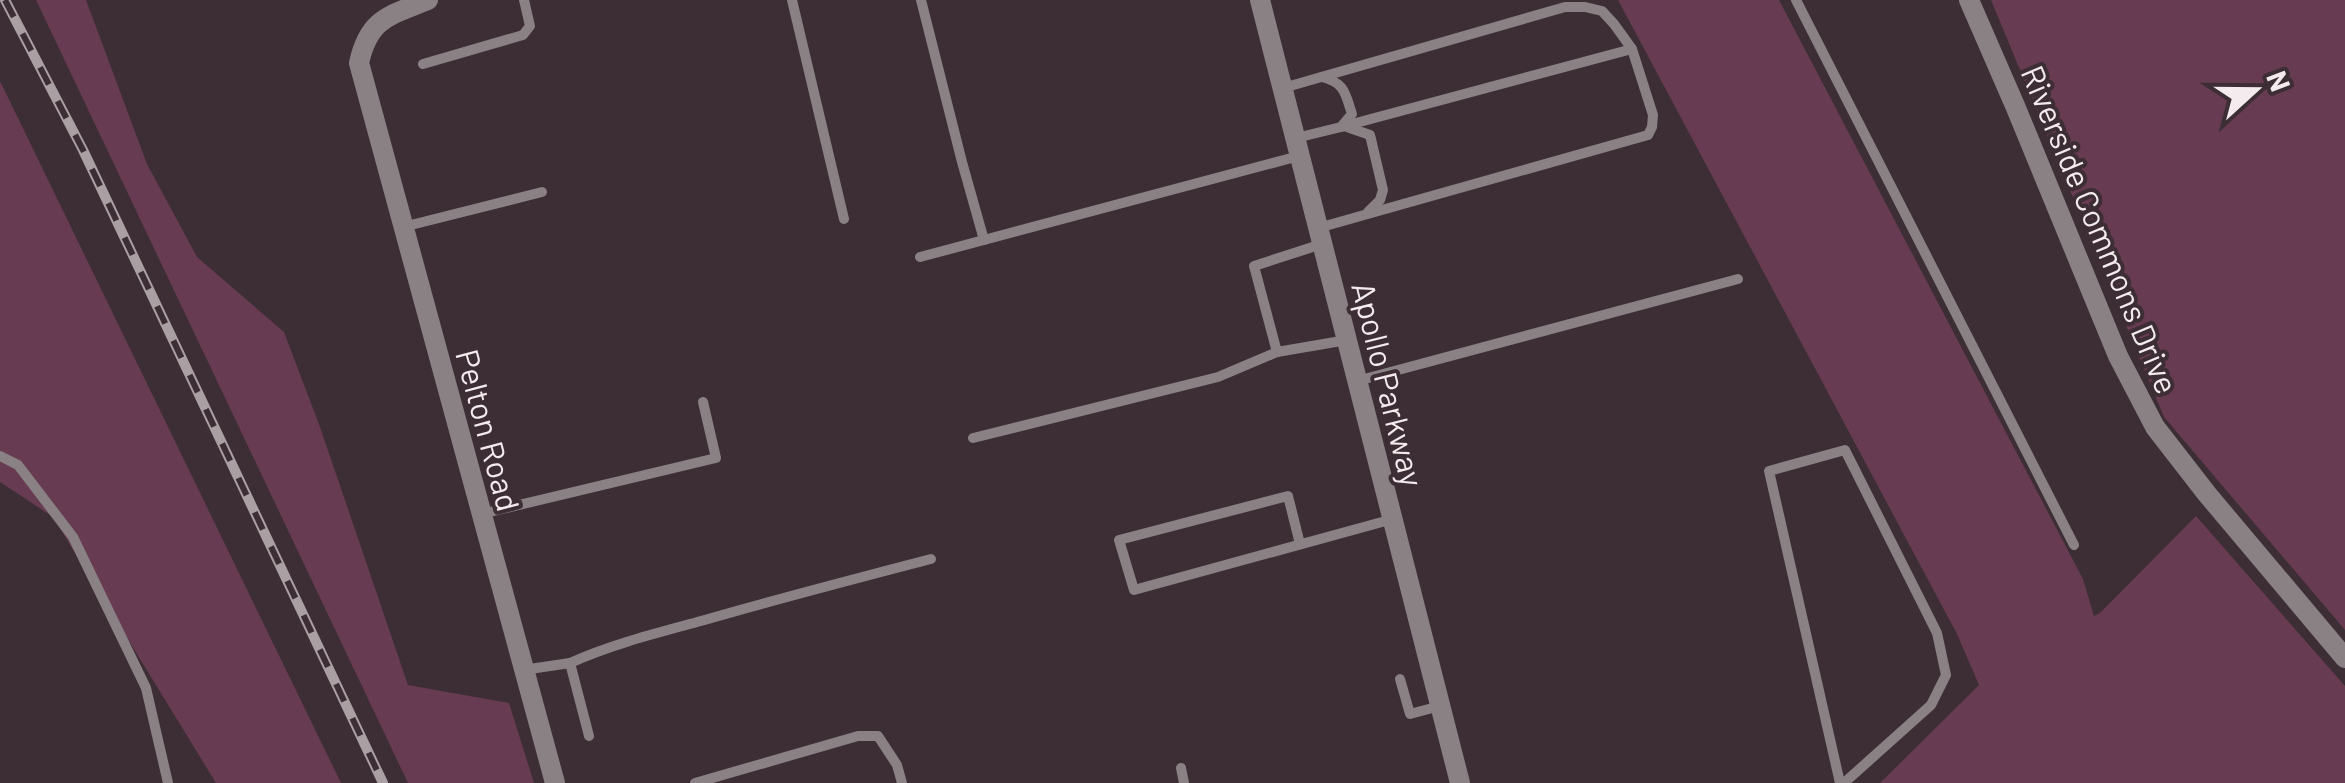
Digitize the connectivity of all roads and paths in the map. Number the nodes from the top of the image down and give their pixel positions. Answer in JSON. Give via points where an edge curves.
{"nodes":[{"id":1,"x":428,"y":0,"type":"edge"},
{"id":2,"x":524,"y":0,"type":"edge"},
{"id":3,"x":792,"y":0,"type":"edge"},
{"id":4,"x":921,"y":0,"type":"edge"},
{"id":5,"x":1260,"y":0,"type":"edge"},
{"id":6,"x":1796,"y":0,"type":"edge"},
{"id":7,"x":1969,"y":0,"type":"edge"},
{"id":8,"x":1632,"y":50,"type":"junction"},
{"id":9,"x":423,"y":64,"type":"dead end"},
{"id":10,"x":1321,"y":77,"type":"junction"},
{"id":11,"x":1283,"y":88,"type":"junction"},
{"id":12,"x":1342,"y":127,"type":"junction"},
{"id":13,"x":1298,"y":147,"type":"junction"},
{"id":14,"x":542,"y":192,"type":"dead end"},
{"id":15,"x":1366,"y":214,"type":"junction"},
{"id":16,"x":844,"y":218,"type":"dead end"},
{"id":17,"x":402,"y":227,"type":"junction"},
{"id":18,"x":1320,"y":236,"type":"junction"},
{"id":19,"x":984,"y":240,"type":"junction"},
{"id":20,"x":920,"y":257,"type":"dead end"},
{"id":21,"x":1738,"y":279,"type":"dead end"},
{"id":22,"x":1347,"y":340,"type":"junction"},
{"id":23,"x":1277,"y":352,"type":"junction"},
{"id":24,"x":1358,"y":381,"type":"junction"},
{"id":25,"x":703,"y":402,"type":"dead end"},
{"id":26,"x":973,"y":438,"type":"dead end"},
{"id":27,"x":0,"y":456,"type":"edge"},
{"id":28,"x":480,"y":514,"type":"junction"},
{"id":29,"x":1393,"y":520,"type":"junction"},
{"id":30,"x":1300,"y":544,"type":"junction"},
{"id":31,"x":2074,"y":545,"type":"dead end"},
{"id":32,"x":930,"y":559,"type":"dead end"},
{"id":33,"x":2345,"y":658,"type":"edge"},
{"id":34,"x":570,"y":663,"type":"junction"},
{"id":35,"x":522,"y":670,"type":"junction"},
{"id":36,"x":1400,"y":679,"type":"dead end"},
{"id":37,"x":1440,"y":706,"type":"junction"},
{"id":38,"x":589,"y":736,"type":"dead end"},
{"id":39,"x":1181,"y":768,"type":"dead end"},
{"id":40,"x":168,"y":783,"type":"edge"},
{"id":41,"x":554,"y":783,"type":"edge"},
{"id":42,"x":694,"y":783,"type":"edge"},
{"id":43,"x":902,"y":783,"type":"edge"},
{"id":44,"x":1184,"y":783,"type":"edge"},
{"id":45,"x":1460,"y":783,"type":"edge"},
{"id":46,"x":1842,"y":783,"type":"edge"}],
"edges":[{"from":1,"to":17,"type":"street","name":"Pelton Road","via":[[375,26],[359,63]]},
{"from":2,"to":9,"type":"lane","via":[[530,26],[522,35]]},
{"from":3,"to":16,"type":"lane"},
{"from":4,"to":19,"type":"lane"},
{"from":5,"to":11,"type":"street","name":"Apollo Parkway"},
{"from":6,"to":31,"type":"lane"},
{"from":7,"to":33,"type":"street","name":"Riverside Commons Drive","via":[[2118,356],[2155,427]]},
{"from":8,"to":10,"type":"lane","via":[[1602,11],[1565,7]]},
{"from":8,"to":12,"type":"lane"},
{"from":8,"to":15,"type":"lane","via":[[1653,114],[1648,135]]},
{"from":10,"to":11,"type":"lane"},
{"from":10,"to":12,"type":"lane","via":[[1344,90],[1352,114]]},
{"from":11,"to":13,"type":"street","name":"Apollo Parkway"},
{"from":12,"to":13,"type":"lane"},
{"from":12,"to":15,"type":"lane","via":[[1370,135],[1383,190]]},
{"from":13,"to":18,"type":"street","name":"Apollo Parkway"},
{"from":13,"to":19,"type":"lane"},
{"from":14,"to":17,"type":"lane"},
{"from":15,"to":18,"type":"lane"},
{"from":17,"to":28,"type":"street","name":"Pelton Road"},
{"from":18,"to":22,"type":"street","name":"Apollo Parkway"},
{"from":18,"to":23,"type":"lane","via":[[1254,266]]},
{"from":19,"to":20,"type":"lane"},
{"from":21,"to":24,"type":"lane"},
{"from":22,"to":23,"type":"lane"},
{"from":22,"to":24,"type":"street","name":"Apollo Parkway"},
{"from":23,"to":26,"type":"lane","via":[[1218,376]]},
{"from":24,"to":29,"type":"street","name":"Apollo Parkway"},
{"from":25,"to":28,"type":"lane","via":[[716,458]]},
{"from":27,"to":40,"type":"lane","via":[[18,464],[73,536],[146,688]]},
{"from":28,"to":35,"type":"street","name":"Pelton Road"},
{"from":29,"to":30,"type":"lane"},
{"from":29,"to":37,"type":"street","name":"Apollo Parkway"},
{"from":30,"to":30,"type":"lane","via":[[1134,590],[1119,540],[1288,496]]},
{"from":32,"to":34,"type":"lane"},
{"from":34,"to":35,"type":"lane"},
{"from":34,"to":38,"type":"lane"},
{"from":35,"to":41,"type":"street","name":"Pelton Road"},
{"from":36,"to":37,"type":"lane","via":[[1410,714]]},
{"from":37,"to":45,"type":"street","name":"Apollo Parkway"},
{"from":39,"to":44,"type":"lane"},
{"from":42,"to":43,"type":"lane","via":[[878,736]]},
{"from":46,"to":46,"type":"lane","via":[[1769,471],[1845,450],[1937,633],[1946,675],[1931,705]]}]}
